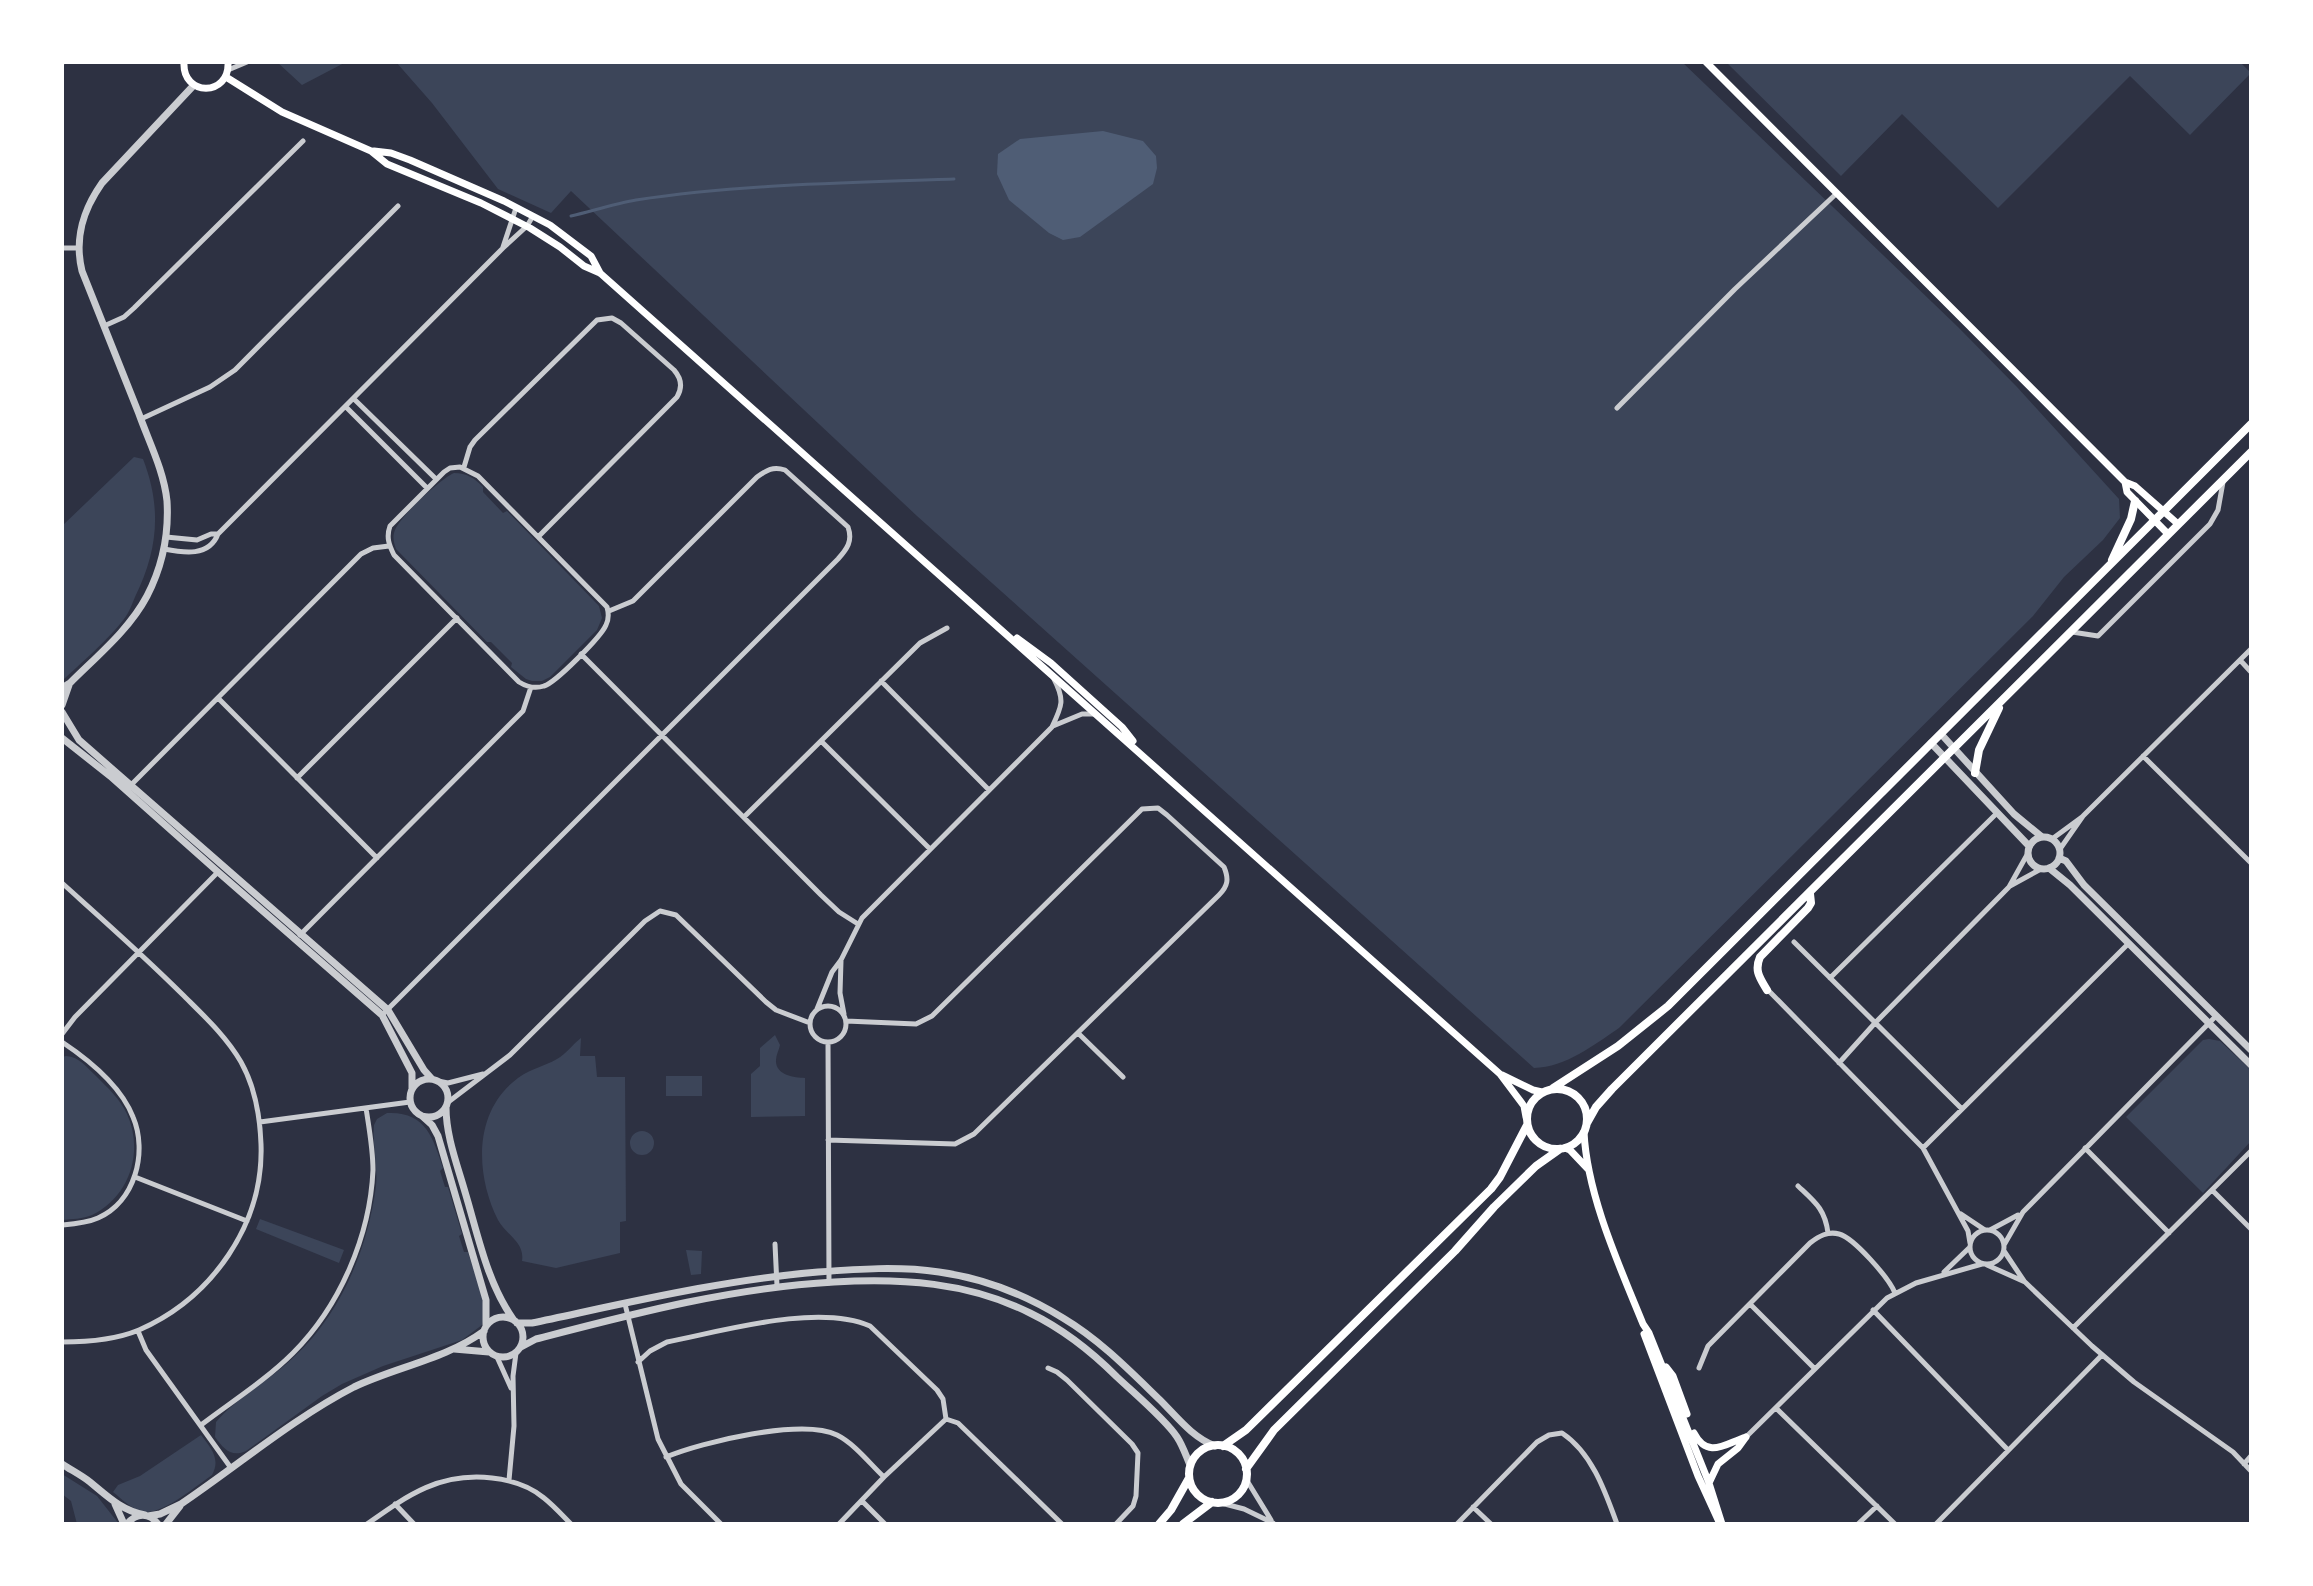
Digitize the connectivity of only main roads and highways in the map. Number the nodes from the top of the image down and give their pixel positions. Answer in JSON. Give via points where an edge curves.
{"nodes":[{"id":1,"x":184,"y":62,"type":"edge"},
{"id":2,"x":1706,"y":62,"type":"edge"},
{"id":3,"x":227,"y":70,"type":"edge"},
{"id":4,"x":371,"y":151,"type":"junction"},
{"id":5,"x":600,"y":273,"type":"junction"},
{"id":6,"x":2251,"y":424,"type":"edge"},
{"id":7,"x":2251,"y":452,"type":"edge"},
{"id":8,"x":2125,"y":482,"type":"junction"},
{"id":9,"x":2135,"y":501,"type":"junction"},
{"id":10,"x":2163,"y":511,"type":"junction"},
{"id":11,"x":2154,"y":521,"type":"junction"},
{"id":12,"x":2178,"y":524,"type":"junction"},
{"id":13,"x":2168,"y":534,"type":"junction"},
{"id":14,"x":2110,"y":564,"type":"junction"},
{"id":15,"x":994,"y":622,"type":"junction"},
{"id":16,"x":2003,"y":701,"type":"junction"},
{"id":17,"x":1144,"y":755,"type":"junction"},
{"id":18,"x":1975,"y":773,"type":"road end"},
{"id":19,"x":1810,"y":894,"type":"junction"},
{"id":20,"x":1767,"y":990,"type":"road end"},
{"id":21,"x":1500,"y":1074,"type":"junction"},
{"id":22,"x":1553,"y":1088,"type":"junction"},
{"id":23,"x":1542,"y":1092,"type":"junction"},
{"id":24,"x":1526,"y":1121,"type":"junction"},
{"id":25,"x":1585,"y":1128,"type":"junction"},
{"id":26,"x":1563,"y":1148,"type":"junction"},
{"id":27,"x":1590,"y":1170,"type":"junction"},
{"id":28,"x":1643,"y":1324,"type":"junction"},
{"id":29,"x":1660,"y":1359,"type":"junction"},
{"id":30,"x":1219,"y":1446,"type":"junction"},
{"id":31,"x":1246,"y":1474,"type":"junction"},
{"id":32,"x":1189,"y":1477,"type":"junction"},
{"id":33,"x":1709,"y":1483,"type":"junction"},
{"id":34,"x":1216,"y":1502,"type":"junction"},
{"id":35,"x":1159,"y":1524,"type":"edge"},
{"id":36,"x":1183,"y":1524,"type":"edge"},
{"id":37,"x":1721,"y":1524,"type":"edge"}],
"edges":[{"from":1,"to":3,"type":"main road","via":[[185,73],[204,89],[217,86]]},
{"from":2,"to":8,"type":"main road"},
{"from":3,"to":4,"type":"main road","via":[[282,112]]},
{"from":4,"to":5,"type":"main road","via":[[387,164],[527,226]]},
{"from":4,"to":5,"type":"main road","via":[[401,157],[550,225],[591,256]]},
{"from":5,"to":15,"type":"main road"},
{"from":6,"to":10,"type":"main road"},
{"from":7,"to":12,"type":"main road"},
{"from":8,"to":9,"type":"main road"},
{"from":8,"to":10,"type":"main road"},
{"from":9,"to":11,"type":"main road"},
{"from":9,"to":14,"type":"main road"},
{"from":10,"to":11,"type":"main road"},
{"from":10,"to":12,"type":"main road"},
{"from":11,"to":13,"type":"main road"},
{"from":11,"to":14,"type":"main road"},
{"from":12,"to":13,"type":"main road"},
{"from":13,"to":16,"type":"main road"},
{"from":14,"to":22,"type":"main road","via":[[1668,1006]]},
{"from":15,"to":17,"type":"main road"},
{"from":15,"to":17,"type":"main road","via":[[1051,663],[1122,727]]},
{"from":16,"to":18,"type":"main road","via":[[1979,750]]},
{"from":16,"to":19,"type":"main road"},
{"from":17,"to":21,"type":"main road"},
{"from":19,"to":20,"type":"main road","via":[[1808,908],[1760,957],[1759,976]]},
{"from":19,"to":25,"type":"main road","via":[[1612,1089]]},
{"from":21,"to":23,"type":"main road"},
{"from":21,"to":24,"type":"main road","via":[[1524,1106]]},
{"from":22,"to":23,"type":"main road"},
{"from":22,"to":25,"type":"main road","via":[[1579,1097],[1586,1109]]},
{"from":23,"to":24,"type":"main road","via":[[1534,1098]]},
{"from":24,"to":26,"type":"main road","via":[[1539,1143]]},
{"from":24,"to":30,"type":"main road","via":[[1500,1177],[1479,1202],[1246,1430]]},
{"from":25,"to":26,"type":"main road","via":[[1578,1140]]},
{"from":25,"to":27,"type":"main road"},
{"from":26,"to":27,"type":"main road"},
{"from":26,"to":31,"type":"main road","via":[[1536,1166],[1274,1430]]},
{"from":27,"to":28,"type":"main road"},
{"from":28,"to":29,"type":"main road"},
{"from":28,"to":37,"type":"main road"},
{"from":29,"to":33,"type":"main road"},
{"from":29,"to":33,"type":"main road","via":[[1673,1376],[1699,1442],[1721,1448],[1746,1437],[1718,1464]]},
{"from":30,"to":31,"type":"main road","via":[[1241,1456]]},
{"from":30,"to":32,"type":"main road","via":[[1200,1452]]},
{"from":31,"to":34,"type":"main road","via":[[1238,1495]]},
{"from":32,"to":34,"type":"main road","via":[[1194,1491]]},
{"from":32,"to":35,"type":"main road"},
{"from":33,"to":37,"type":"main road"},
{"from":34,"to":36,"type":"main road"}]}
